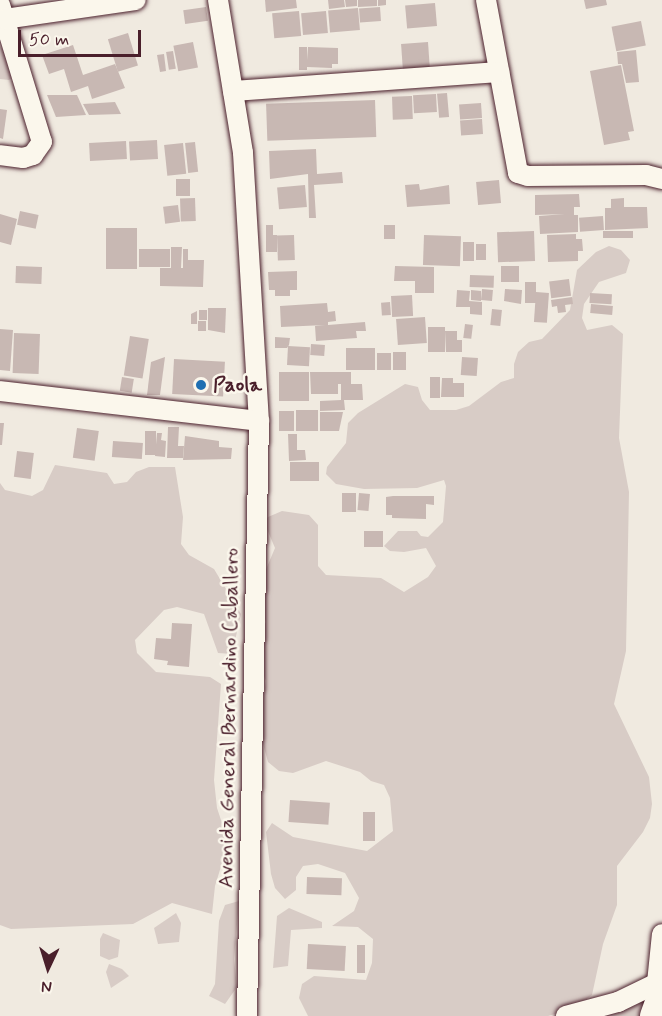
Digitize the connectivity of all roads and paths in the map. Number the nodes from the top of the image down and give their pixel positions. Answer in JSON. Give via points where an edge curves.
{"nodes":[{"id":1,"x":136,"y":0,"type":"edge"},
{"id":2,"x":218,"y":0,"type":"edge"},
{"id":3,"x":486,"y":0,"type":"edge"},
{"id":4,"x":2,"y":12,"type":"edge"},
{"id":5,"x":499,"y":72,"type":"junction"},
{"id":6,"x":233,"y":92,"type":"junction"},
{"id":7,"x":0,"y":155,"type":"edge"},
{"id":8,"x":662,"y":179,"type":"edge"},
{"id":9,"x":0,"y":392,"type":"edge"},
{"id":10,"x":259,"y":421,"type":"junction"},
{"id":11,"x":662,"y":934,"type":"edge"},
{"id":12,"x":662,"y":994,"type":"edge"},
{"id":13,"x":247,"y":1016,"type":"edge"},
{"id":14,"x":566,"y":1016,"type":"edge"},
{"id":15,"x":654,"y":1016,"type":"edge"}],
"edges":[{"from":1,"to":4,"type":"street"},
{"from":2,"to":6,"type":"street","name":"Avenida General Bernardino Caballero"},
{"from":3,"to":5,"type":"street"},
{"from":4,"to":7,"type":"street","via":[[42,142],[33,155]]},
{"from":5,"to":6,"type":"street"},
{"from":5,"to":8,"type":"street","via":[[518,173],[646,175]]},
{"from":6,"to":10,"type":"street","name":"Avenida General Bernardino Caballero","via":[[243,153]]},
{"from":9,"to":10,"type":"street"},
{"from":10,"to":13,"type":"street","name":"Avenida General Bernardino Caballero"},
{"from":11,"to":14,"type":"street","via":[[657,983],[618,1002]]},
{"from":12,"to":15,"type":"highway"}]}
